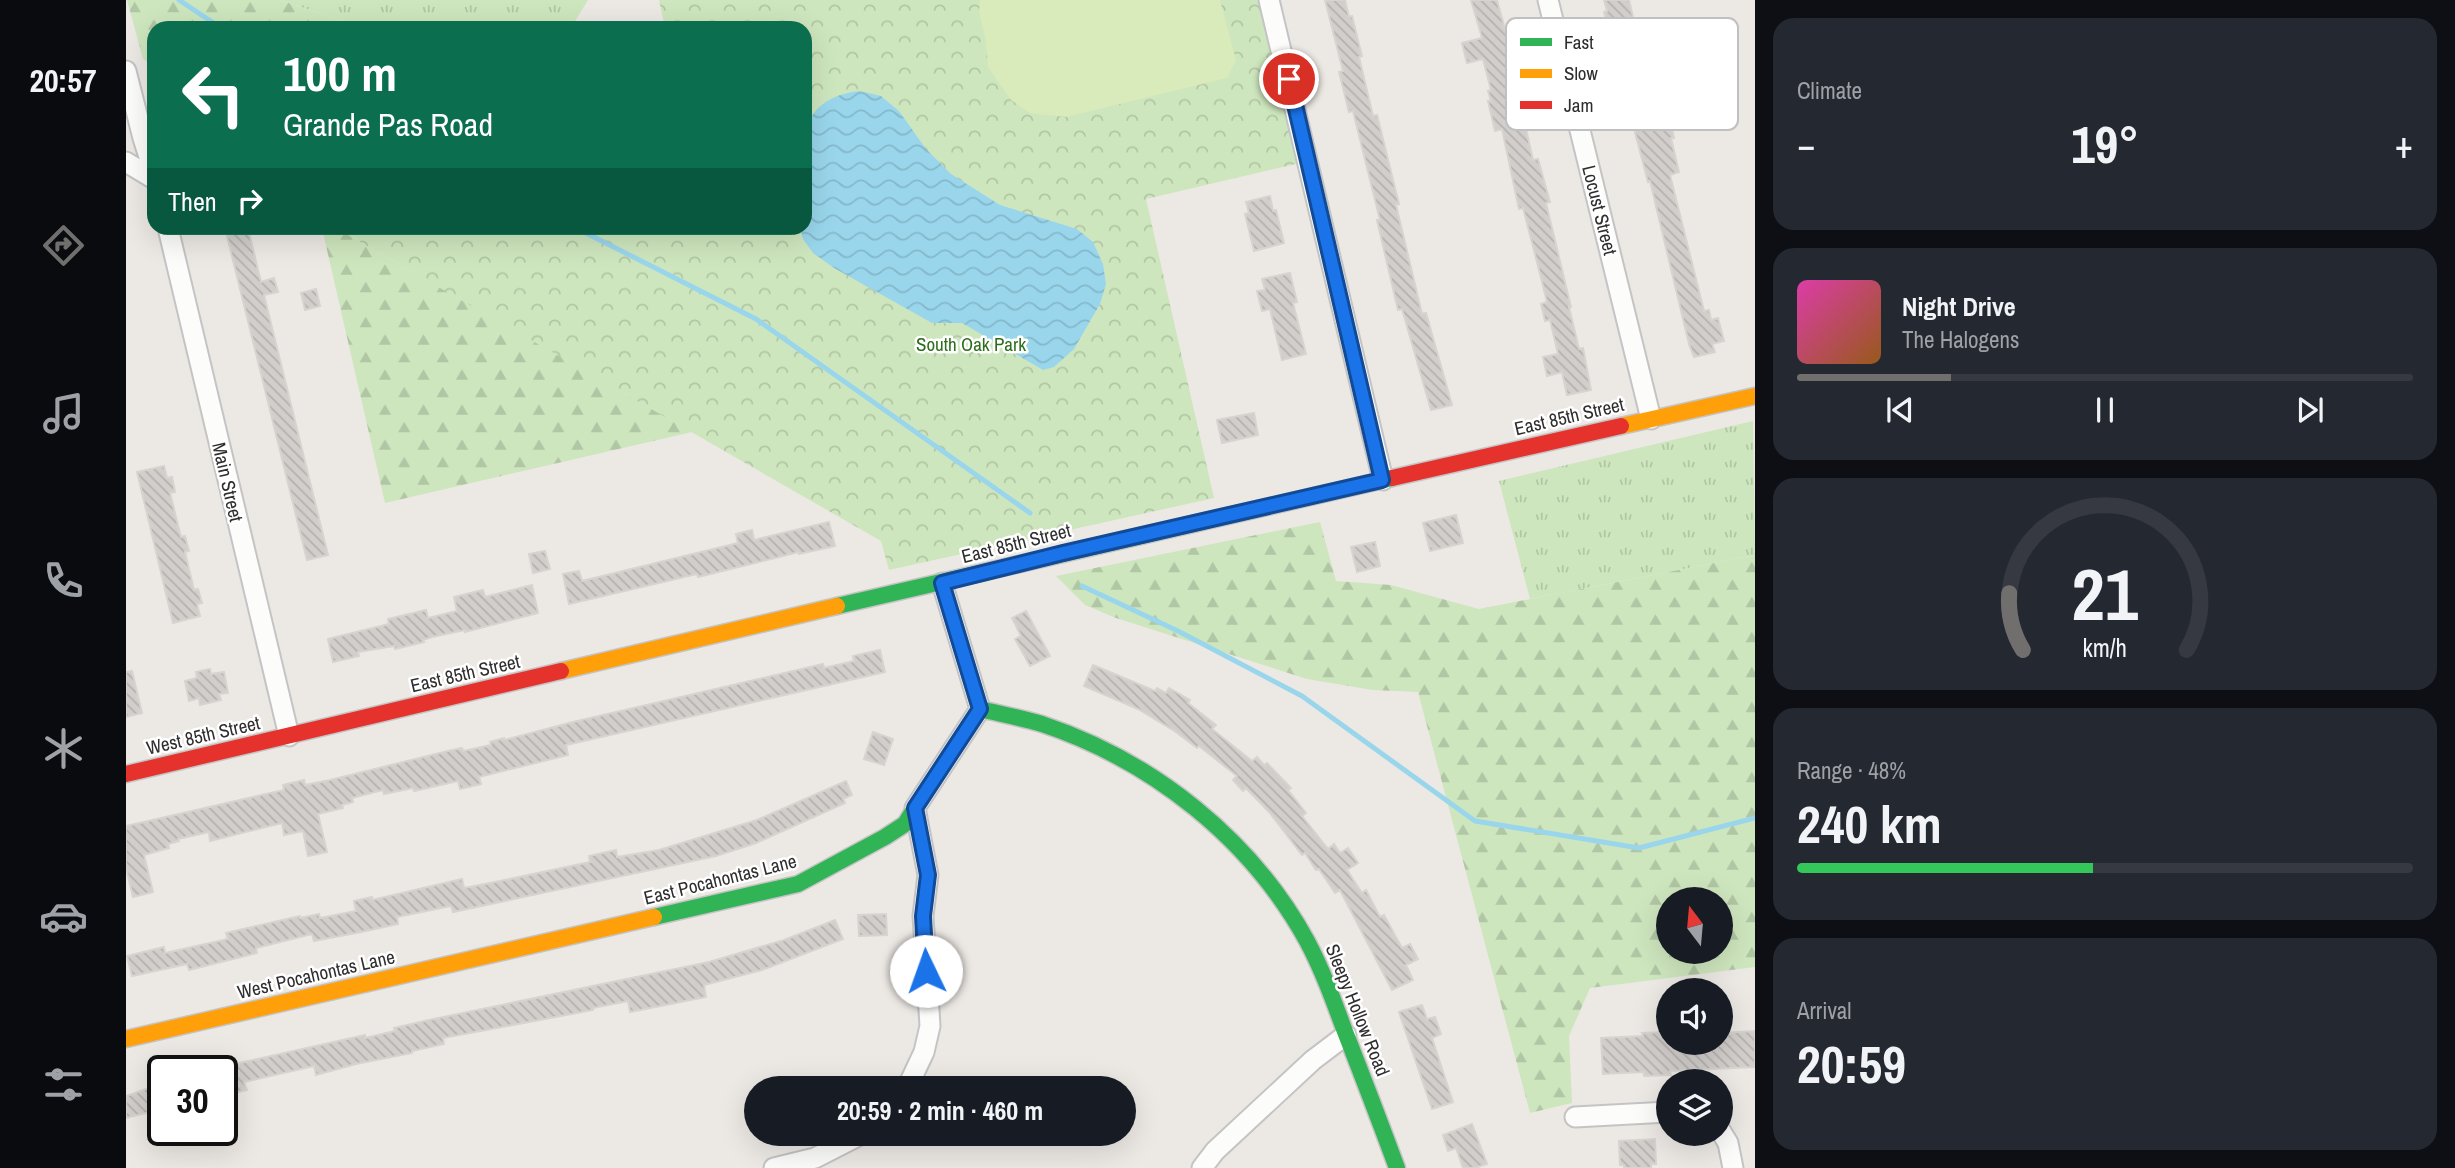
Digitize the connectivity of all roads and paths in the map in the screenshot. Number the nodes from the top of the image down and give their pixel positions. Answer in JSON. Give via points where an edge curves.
{"nodes":[{"id":1,"x":1269,"y":0,"type":"edge"},
{"id":2,"x":1548,"y":0,"type":"edge"},
{"id":3,"x":1552,"y":18,"type":"edge"},
{"id":4,"x":126,"y":71,"type":"edge"},
{"id":5,"x":1580,"y":130,"type":"edge"},
{"id":6,"x":147,"y":151,"type":"edge"},
{"id":7,"x":126,"y":162,"type":"edge"},
{"id":8,"x":147,"y":175,"type":"edge"},
{"id":9,"x":170,"y":235,"type":"edge"},
{"id":10,"x":1755,"y":396,"type":"edge"},
{"id":11,"x":1651,"y":419,"type":"junction"},
{"id":12,"x":1382,"y":480,"type":"junction"},
{"id":13,"x":942,"y":583,"type":"junction"},
{"id":14,"x":980,"y":709,"type":"junction"},
{"id":15,"x":289,"y":736,"type":"junction"},
{"id":16,"x":126,"y":774,"type":"edge"},
{"id":17,"x":915,"y":808,"type":"junction"},
{"id":18,"x":515,"y":949,"type":"joint"},
{"id":19,"x":1346,"y":1035,"type":"junction"},
{"id":20,"x":126,"y":1039,"type":"edge"},
{"id":21,"x":912,"y":1076,"type":"edge"},
{"id":22,"x":1656,"y":1113,"type":"edge"},
{"id":23,"x":1575,"y":1117,"type":"dead end"},
{"id":24,"x":838,"y":1146,"type":"edge"},
{"id":25,"x":1729,"y":1146,"type":"edge"},
{"id":26,"x":774,"y":1168,"type":"edge"},
{"id":27,"x":1202,"y":1168,"type":"edge"},
{"id":28,"x":1398,"y":1168,"type":"edge"},
{"id":29,"x":1733,"y":1168,"type":"edge"}],
"edges":[{"from":1,"to":12,"type":"street"},
{"from":2,"to":3,"type":"street","name":"Locust Street"},
{"from":4,"to":6,"type":"street"},
{"from":5,"to":11,"type":"street","name":"Locust Street"},
{"from":7,"to":8,"type":"street"},
{"from":9,"to":15,"type":"street","name":"Main Street"},
{"from":10,"to":11,"type":"main road","name":"East 85th Street"},
{"from":11,"to":12,"type":"main road","name":"East 85th Street"},
{"from":12,"to":13,"type":"main road","name":"East 85th Street"},
{"from":13,"to":14,"type":"street"},
{"from":13,"to":15,"type":"main road","name":"East 85th Street"},
{"from":14,"to":17,"type":"street"},
{"from":14,"to":19,"type":"main road","name":"Sleepy Hollow Road","via":[[1050,727],[1117,755],[1178,794],[1228,836],[1270,885],[1306,939]]},
{"from":15,"to":16,"type":"main road","name":"West 85th Street"},
{"from":17,"to":18,"type":"main road","name":"East Pocahontas Lane","via":[[905,824],[885,837],[798,884]]},
{"from":17,"to":21,"type":"street","via":[[928,875],[923,916],[930,1026]]},
{"from":18,"to":20,"type":"main road","name":"West Pocahontas Lane"},
{"from":19,"to":27,"type":"street","via":[[1303,1069]]},
{"from":19,"to":28,"type":"main road","name":"Sleepy Hollow Road"},
{"from":22,"to":23,"type":"street"},
{"from":24,"to":26,"type":"street","via":[[815,1158]]},
{"from":25,"to":29,"type":"street"}]}
